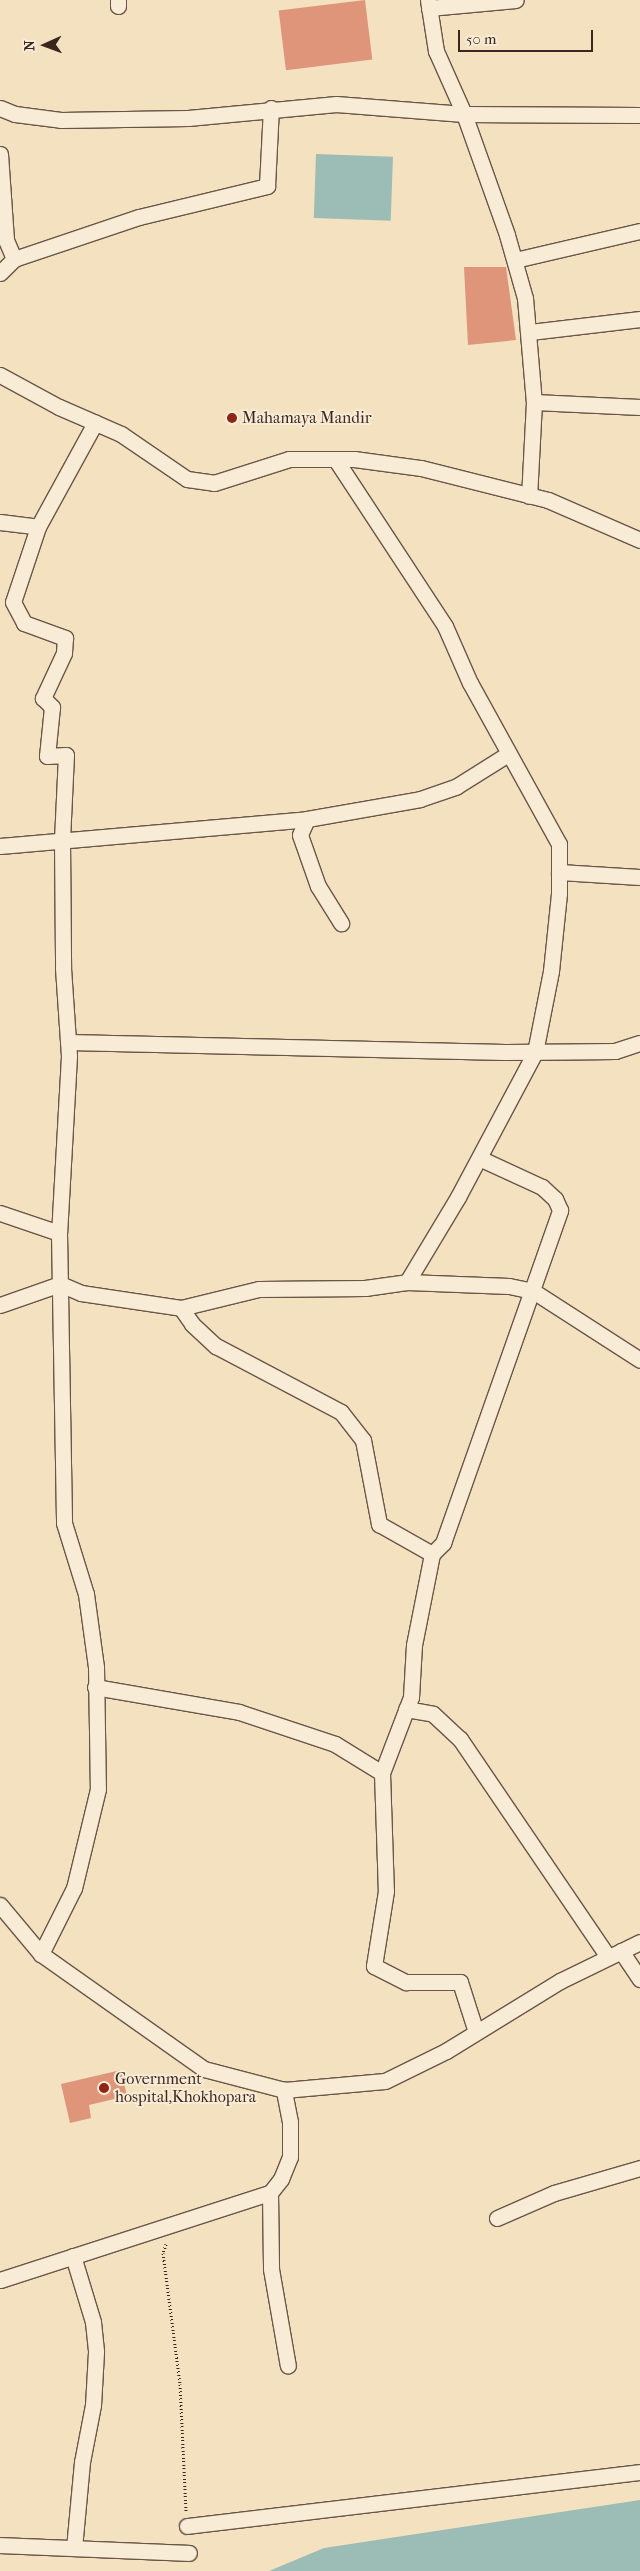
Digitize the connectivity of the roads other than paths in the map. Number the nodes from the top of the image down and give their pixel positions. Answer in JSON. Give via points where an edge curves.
{"nodes":[{"id":1,"x":516,"y":0,"type":"edge"},
{"id":2,"x":429,"y":4,"type":"edge"},
{"id":3,"x":0,"y":108,"type":"edge"},
{"id":4,"x":271,"y":108,"type":"junction"},
{"id":5,"x":464,"y":114,"type":"junction"},
{"id":6,"x":640,"y":115,"type":"edge"},
{"id":7,"x":0,"y":154,"type":"edge"},
{"id":8,"x":640,"y":231,"type":"edge"},
{"id":9,"x":14,"y":259,"type":"junction"},
{"id":10,"x":514,"y":260,"type":"junction"},
{"id":11,"x":0,"y":273,"type":"edge"},
{"id":12,"x":640,"y":319,"type":"edge"},
{"id":13,"x":530,"y":332,"type":"junction"},
{"id":14,"x":0,"y":375,"type":"edge"},
{"id":15,"x":534,"y":402,"type":"junction"},
{"id":16,"x":640,"y":407,"type":"edge"},
{"id":17,"x":95,"y":423,"type":"junction"},
{"id":18,"x":336,"y":460,"type":"junction"},
{"id":19,"x":529,"y":496,"type":"junction"},
{"id":20,"x":0,"y":522,"type":"edge"},
{"id":21,"x":38,"y":527,"type":"junction"},
{"id":22,"x":640,"y":540,"type":"edge"},
{"id":23,"x":508,"y":754,"type":"junction"},
{"id":24,"x":307,"y":819,"type":"junction"},
{"id":25,"x":62,"y":841,"type":"junction"},
{"id":26,"x":0,"y":846,"type":"edge"},
{"id":27,"x":559,"y":872,"type":"junction"},
{"id":28,"x":640,"y":877,"type":"edge"},
{"id":29,"x":341,"y":923,"type":"dead end"},
{"id":30,"x":68,"y":1042,"type":"junction"},
{"id":31,"x":640,"y":1043,"type":"edge"},
{"id":32,"x":535,"y":1052,"type":"junction"},
{"id":33,"x":479,"y":1158,"type":"junction"},
{"id":34,"x":0,"y":1213,"type":"edge"},
{"id":35,"x":59,"y":1233,"type":"junction"},
{"id":36,"x":407,"y":1282,"type":"junction"},
{"id":37,"x":60,"y":1284,"type":"junction"},
{"id":38,"x":533,"y":1291,"type":"junction"},
{"id":39,"x":0,"y":1305,"type":"edge"},
{"id":40,"x":181,"y":1308,"type":"junction"},
{"id":41,"x":640,"y":1360,"type":"edge"},
{"id":42,"x":432,"y":1554,"type":"junction"},
{"id":43,"x":95,"y":1687,"type":"junction"},
{"id":44,"x":406,"y":1709,"type":"junction"},
{"id":45,"x":382,"y":1773,"type":"junction"},
{"id":46,"x":0,"y":1906,"type":"edge"},
{"id":47,"x":640,"y":1942,"type":"edge"},
{"id":48,"x":41,"y":1954,"type":"junction"},
{"id":49,"x":614,"y":1954,"type":"junction"},
{"id":50,"x":640,"y":1979,"type":"edge"},
{"id":51,"x":476,"y":2032,"type":"junction"},
{"id":52,"x":284,"y":2090,"type":"junction"},
{"id":53,"x":640,"y":2168,"type":"edge"},
{"id":54,"x":270,"y":2193,"type":"junction"},
{"id":55,"x":497,"y":2218,"type":"dead end"},
{"id":56,"x":73,"y":2256,"type":"junction"},
{"id":57,"x":0,"y":2280,"type":"edge"},
{"id":58,"x":288,"y":2366,"type":"dead end"},
{"id":59,"x":640,"y":2472,"type":"edge"},
{"id":60,"x":187,"y":2526,"type":"road end"},
{"id":61,"x":0,"y":2545,"type":"edge"},
{"id":62,"x":74,"y":2548,"type":"junction"},
{"id":63,"x":189,"y":2552,"type":"dead end"}],
"edges":[{"from":1,"to":2,"type":"street"},
{"from":2,"to":5,"type":"street","via":[[442,69]]},
{"from":3,"to":4,"type":"street","via":[[15,114],[61,120],[188,118]]},
{"from":4,"to":5,"type":"street","via":[[336,104]]},
{"from":4,"to":9,"type":"street","via":[[267,186],[139,217]]},
{"from":5,"to":6,"type":"street"},
{"from":5,"to":10,"type":"street"},
{"from":7,"to":9,"type":"street","via":[[6,240]]},
{"from":8,"to":10,"type":"street"},
{"from":9,"to":11,"type":"street"},
{"from":10,"to":13,"type":"street"},
{"from":12,"to":13,"type":"street"},
{"from":13,"to":15,"type":"street"},
{"from":14,"to":17,"type":"street"},
{"from":15,"to":16,"type":"street"},
{"from":15,"to":19,"type":"street"},
{"from":17,"to":18,"type":"street","via":[[121,434],[187,479],[214,483],[289,460]]},
{"from":17,"to":21,"type":"street"},
{"from":18,"to":19,"type":"street","via":[[421,468]]},
{"from":18,"to":23,"type":"street","via":[[445,626],[470,683]]},
{"from":19,"to":22,"type":"street","via":[[548,500]]},
{"from":20,"to":21,"type":"street"},
{"from":21,"to":25,"type":"street","via":[[13,602],[24,623],[65,638],[64,653],[43,698],[52,707],[47,756],[66,755]]},
{"from":23,"to":24,"type":"street","via":[[457,786],[420,800]]},
{"from":23,"to":27,"type":"street","via":[[559,844]]},
{"from":24,"to":25,"type":"street"},
{"from":24,"to":29,"type":"street","via":[[300,835],[318,886]]},
{"from":25,"to":26,"type":"street"},
{"from":25,"to":30,"type":"street","via":[[63,968]]},
{"from":27,"to":28,"type":"street"},
{"from":27,"to":32,"type":"street","via":[[551,971]]},
{"from":30,"to":32,"type":"street"},
{"from":30,"to":35,"type":"street"},
{"from":31,"to":32,"type":"street","via":[[614,1051]]},
{"from":32,"to":33,"type":"street"},
{"from":33,"to":36,"type":"street"},
{"from":33,"to":38,"type":"street","via":[[542,1187],[555,1199],[560,1210]]},
{"from":34,"to":35,"type":"street"},
{"from":35,"to":37,"type":"street"},
{"from":36,"to":38,"type":"street","via":[[509,1286]]},
{"from":36,"to":40,"type":"street","via":[[365,1288],[259,1289]]},
{"from":37,"to":39,"type":"street"},
{"from":37,"to":40,"type":"street","via":[[81,1293]]},
{"from":37,"to":43,"type":"street","via":[[64,1523],[86,1594],[96,1667]]},
{"from":38,"to":41,"type":"street"},
{"from":38,"to":42,"type":"street","via":[[443,1543]]},
{"from":40,"to":42,"type":"street","via":[[192,1324],[216,1346],[341,1412],[363,1440],[379,1524]]},
{"from":42,"to":44,"type":"street","via":[[414,1645],[411,1697]]},
{"from":43,"to":45,"type":"street","via":[[239,1712],[335,1744]]},
{"from":43,"to":48,"type":"street","via":[[98,1788],[74,1888]]},
{"from":44,"to":45,"type":"street"},
{"from":44,"to":49,"type":"street","via":[[433,1714],[460,1739]]},
{"from":45,"to":51,"type":"street","via":[[386,1891],[374,1966],[406,1982],[460,1982]]},
{"from":46,"to":48,"type":"street"},
{"from":47,"to":49,"type":"street"},
{"from":48,"to":52,"type":"street","via":[[204,2069]]},
{"from":49,"to":50,"type":"street"},
{"from":49,"to":51,"type":"street","via":[[560,1981]]},
{"from":51,"to":52,"type":"street","via":[[385,2081]]},
{"from":52,"to":54,"type":"street","via":[[290,2122],[290,2157]]},
{"from":53,"to":55,"type":"street","via":[[554,2193]]},
{"from":54,"to":56,"type":"street"},
{"from":54,"to":58,"type":"street","via":[[271,2269]]},
{"from":56,"to":57,"type":"street"},
{"from":56,"to":62,"type":"street","via":[[93,2322],[96,2352],[93,2405],[82,2462]]},
{"from":59,"to":60,"type":"street"},
{"from":61,"to":62,"type":"street"},
{"from":62,"to":63,"type":"street"}]}
